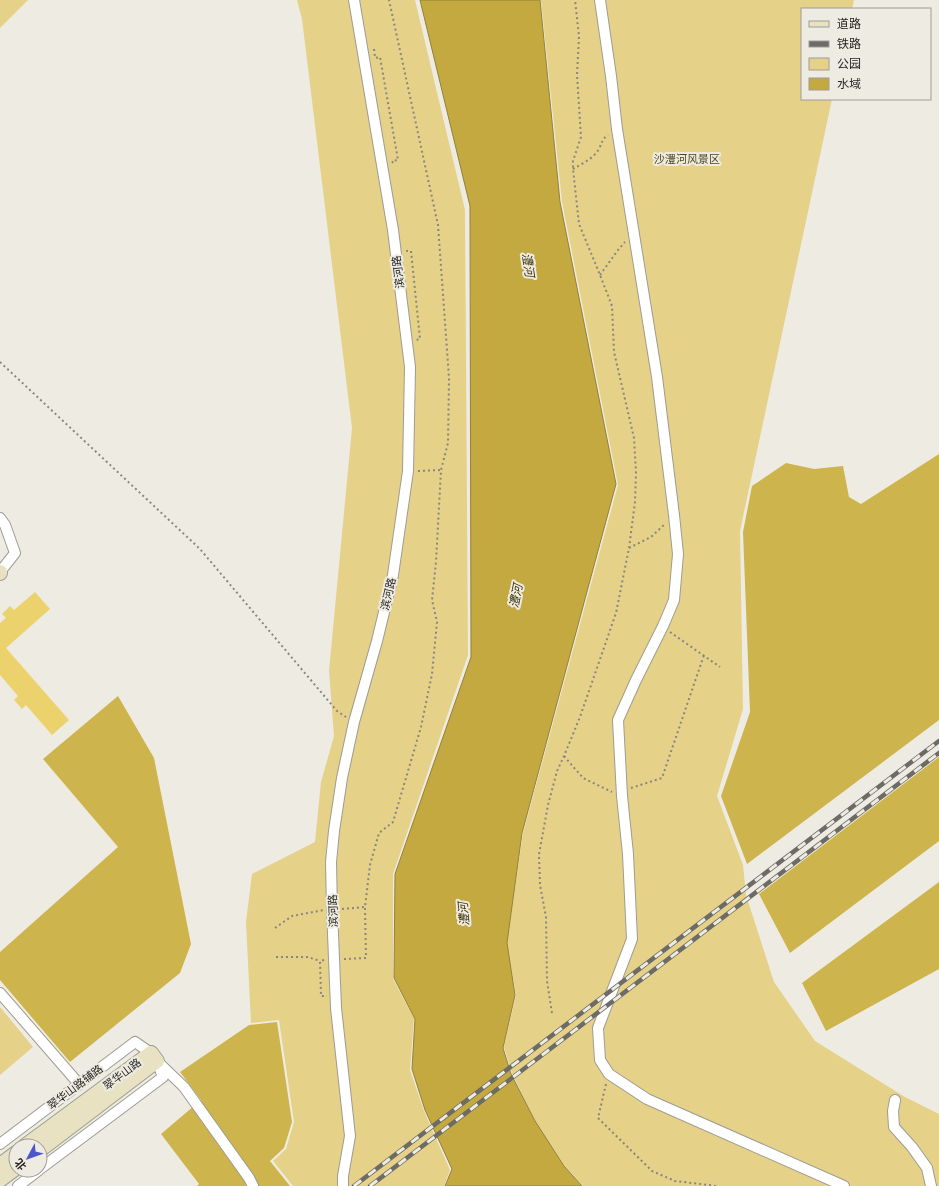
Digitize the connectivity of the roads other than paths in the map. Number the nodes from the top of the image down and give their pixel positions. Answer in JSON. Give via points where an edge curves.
{"nodes":[{"id":1,"x":354,"y":0,"type":"edge"},
{"id":2,"x":600,"y":0,"type":"edge"},
{"id":3,"x":0,"y":518,"type":"edge"},
{"id":4,"x":0,"y":572,"type":"edge"},
{"id":5,"x":0,"y":993,"type":"edge"},
{"id":6,"x":154,"y":1057,"type":"junction"},
{"id":7,"x":79,"y":1084,"type":"junction"},
{"id":8,"x":895,"y":1100,"type":"dead end"},
{"id":9,"x":37,"y":1138,"type":"edge"},
{"id":10,"x":48,"y":1143,"type":"edge"},
{"id":11,"x":0,"y":1144,"type":"edge"},
{"id":12,"x":48,"y":1163,"type":"edge"},
{"id":13,"x":28,"y":1178,"type":"edge"},
{"id":14,"x":18,"y":1186,"type":"edge"},
{"id":15,"x":253,"y":1186,"type":"edge"},
{"id":16,"x":343,"y":1186,"type":"edge"},
{"id":17,"x":844,"y":1186,"type":"edge"},
{"id":18,"x":931,"y":1186,"type":"edge"}],
"edges":[{"from":1,"to":16,"type":"street","name":"滨河路","via":[[393,230],[410,367],[408,471],[393,575],[354,722],[334,831],[332,909],[336,1008],[350,1136]]},
{"from":2,"to":17,"type":"street","via":[[617,129],[657,377],[678,554],[674,600],[618,720],[632,939],[598,1028],[600,1060],[609,1074],[647,1099]]},
{"from":3,"to":4,"type":"street","via":[[15,553]]},
{"from":5,"to":7,"type":"street"},
{"from":6,"to":7,"type":"street","name":"翠华山路辅路","via":[[135,1042]]},
{"from":6,"to":9,"type":"main road","name":"翠华山路"},
{"from":6,"to":10,"type":"main road","name":"翠华山路"},
{"from":6,"to":12,"type":"street","via":[[163,1077]]},
{"from":6,"to":15,"type":"street","via":[[184,1087]]},
{"from":7,"to":11,"type":"street","name":"翠华山路辅路"},
{"from":8,"to":18,"type":"street","via":[[894,1127],[927,1168]]},
{"from":13,"to":14,"type":"street"}]}
